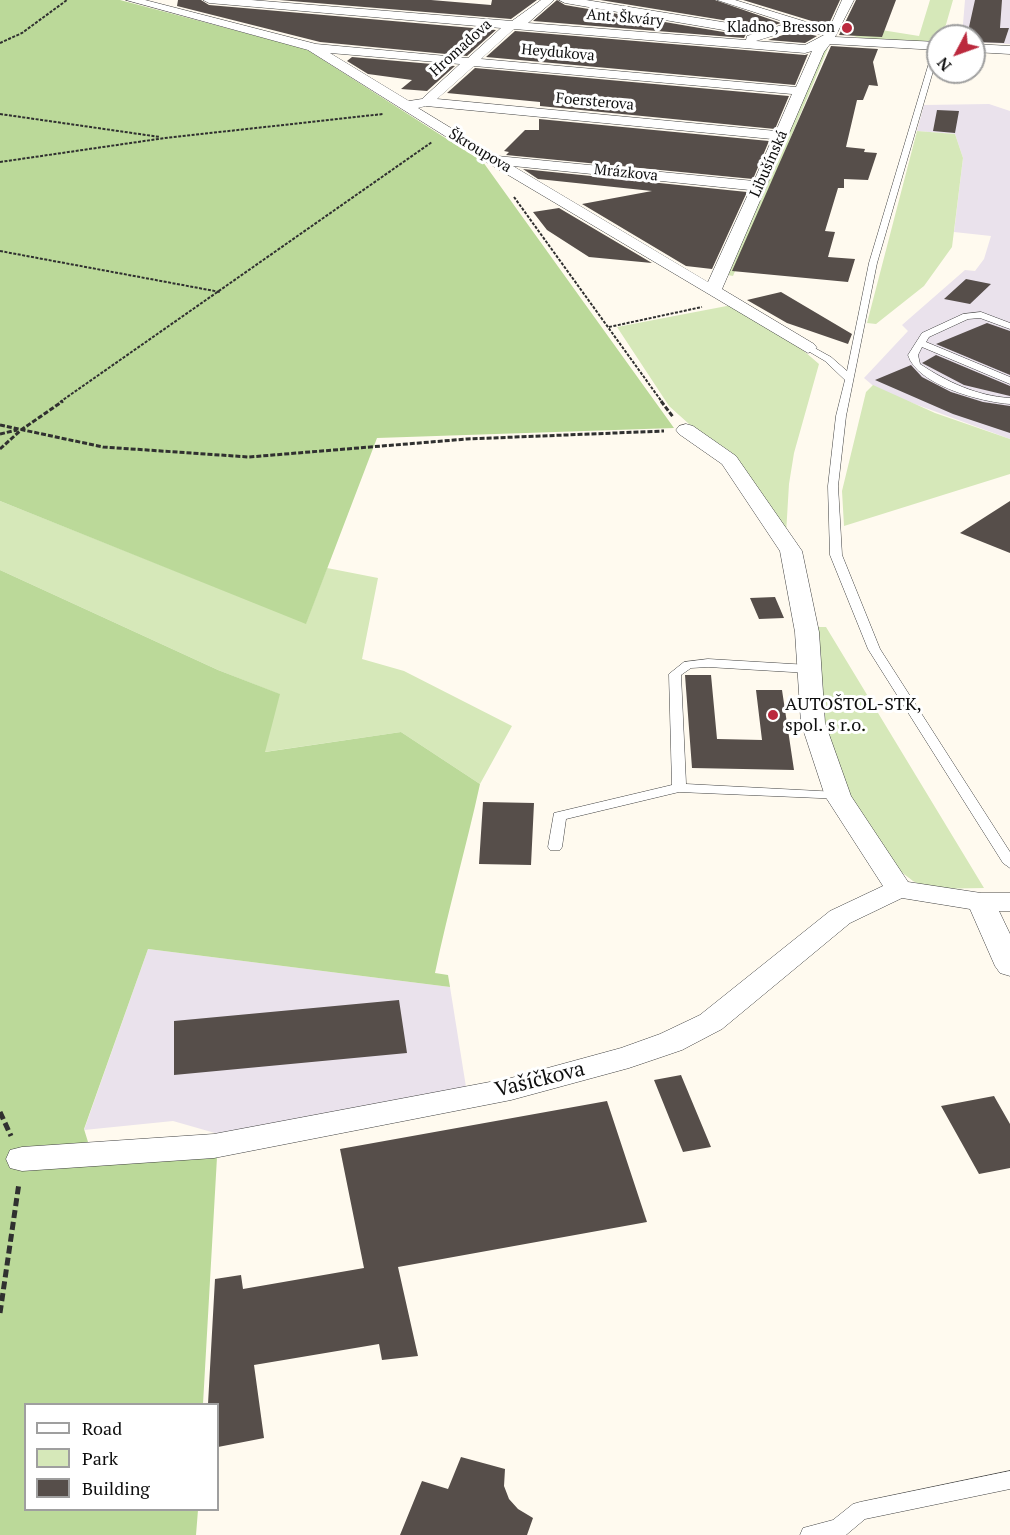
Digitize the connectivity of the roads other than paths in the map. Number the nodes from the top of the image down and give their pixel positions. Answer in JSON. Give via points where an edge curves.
{"nodes":[{"id":1,"x":132,"y":0,"type":"edge"},
{"id":2,"x":209,"y":0,"type":"edge"},
{"id":3,"x":548,"y":0,"type":"edge"},
{"id":4,"x":565,"y":0,"type":"edge"},
{"id":5,"x":723,"y":0,"type":"edge"},
{"id":6,"x":848,"y":0,"type":"edge"},
{"id":7,"x":783,"y":17,"type":"junction"},
{"id":8,"x":794,"y":25,"type":"junction"},
{"id":9,"x":510,"y":26,"type":"junction"},
{"id":10,"x":771,"y":34,"type":"junction"},
{"id":11,"x":827,"y":34,"type":"junction"},
{"id":12,"x":754,"y":42,"type":"junction"},
{"id":13,"x":926,"y":45,"type":"edge"},
{"id":14,"x":312,"y":47,"type":"junction"},
{"id":15,"x":986,"y":49,"type":"edge"},
{"id":16,"x":1010,"y":50,"type":"edge"},
{"id":17,"x":811,"y":52,"type":"junction"},
{"id":18,"x":471,"y":62,"type":"junction"},
{"id":19,"x":927,"y":84,"type":"edge"},
{"id":20,"x":801,"y":91,"type":"junction"},
{"id":21,"x":426,"y":102,"type":"junction"},
{"id":22,"x":409,"y":108,"type":"junction"},
{"id":23,"x":782,"y":136,"type":"junction"},
{"id":24,"x":493,"y":160,"type":"junction"},
{"id":25,"x":759,"y":186,"type":"junction"},
{"id":26,"x":713,"y":290,"type":"junction"},
{"id":27,"x":1010,"y":326,"type":"edge"},
{"id":28,"x":920,"y":342,"type":"junction"},
{"id":29,"x":808,"y":348,"type":"joint"},
{"id":30,"x":850,"y":379,"type":"junction"},
{"id":31,"x":1010,"y":381,"type":"edge"},
{"id":32,"x":1010,"y":401,"type":"edge"},
{"id":33,"x":686,"y":430,"type":"road end"},
{"id":34,"x":809,"y":669,"type":"junction"},
{"id":35,"x":679,"y":789,"type":"junction"},
{"id":36,"x":838,"y":796,"type":"junction"},
{"id":37,"x":555,"y":847,"type":"dead end"},
{"id":38,"x":1010,"y":863,"type":"edge"},
{"id":39,"x":899,"y":889,"type":"junction"},
{"id":40,"x":981,"y":902,"type":"junction"},
{"id":41,"x":1010,"y":902,"type":"edge"},
{"id":42,"x":1010,"y":966,"type":"edge"},
{"id":43,"x":22,"y":1159,"type":"road end"},
{"id":44,"x":1010,"y":1480,"type":"edge"},
{"id":45,"x":810,"y":1535,"type":"edge"}],
"edges":[{"from":1,"to":14,"type":"street","name":"Škroupova"},
{"from":2,"to":9,"type":"street","name":"Ant. Škváry"},
{"from":3,"to":9,"type":"street","name":"Hromadova"},
{"from":4,"to":10,"type":"street"},
{"from":5,"to":7,"type":"street"},
{"from":6,"to":11,"type":"street","name":"Libušínská","via":[[839,22]]},
{"from":7,"to":8,"type":"street"},
{"from":7,"to":11,"type":"street"},
{"from":8,"to":10,"type":"street"},
{"from":8,"to":11,"type":"street"},
{"from":9,"to":12,"type":"street","name":"Ant. Škváry"},
{"from":9,"to":18,"type":"street","name":"Hromadova"},
{"from":10,"to":12,"type":"street"},
{"from":11,"to":13,"type":"street"},
{"from":11,"to":17,"type":"street","name":"Libušínská"},
{"from":12,"to":17,"type":"street","name":"Ant. Škváry"},
{"from":14,"to":18,"type":"street","name":"Heydukova"},
{"from":14,"to":22,"type":"street","name":"Škroupova"},
{"from":15,"to":16,"type":"street"},
{"from":17,"to":20,"type":"street","name":"Libušínská"},
{"from":18,"to":20,"type":"street","name":"Heydukova"},
{"from":18,"to":21,"type":"street","name":"Hromadova"},
{"from":19,"to":30,"type":"lane","via":[[873,263]]},
{"from":20,"to":23,"type":"street","name":"Libušínská"},
{"from":21,"to":22,"type":"street","name":"Foersterova"},
{"from":21,"to":23,"type":"street","name":"Foersterova"},
{"from":22,"to":24,"type":"street","name":"Škroupova"},
{"from":23,"to":25,"type":"street","name":"Libušínská"},
{"from":24,"to":25,"type":"street","name":"Mrázkova"},
{"from":24,"to":26,"type":"street","name":"Škroupova"},
{"from":25,"to":26,"type":"street","name":"Libušínská"},
{"from":26,"to":29,"type":"street","name":"Škroupova"},
{"from":27,"to":28,"type":"lane","via":[[981,315],[966,316],[925,335]]},
{"from":28,"to":31,"type":"lane"},
{"from":28,"to":32,"type":"lane","via":[[913,355],[916,365],[927,373],[978,394]]},
{"from":29,"to":30,"type":"lane"},
{"from":30,"to":38,"type":"lane","via":[[833,486],[836,555],[874,649]]},
{"from":33,"to":34,"type":"street","via":[[729,459],[791,551],[807,632]]},
{"from":34,"to":35,"type":"lane","via":[[708,663],[688,665],[675,674]]},
{"from":34,"to":36,"type":"street","via":[[813,723]]},
{"from":35,"to":36,"type":"lane"},
{"from":35,"to":37,"type":"lane","via":[[559,816]]},
{"from":36,"to":39,"type":"street"},
{"from":39,"to":40,"type":"street"},
{"from":39,"to":43,"type":"street","name":"Vašíčkova","via":[[840,917],[711,1022],[629,1057],[511,1089],[214,1146]]},
{"from":40,"to":41,"type":"street"},
{"from":40,"to":42,"type":"street"},
{"from":44,"to":45,"type":"lane","via":[[860,1511],[839,1528]]}]}
